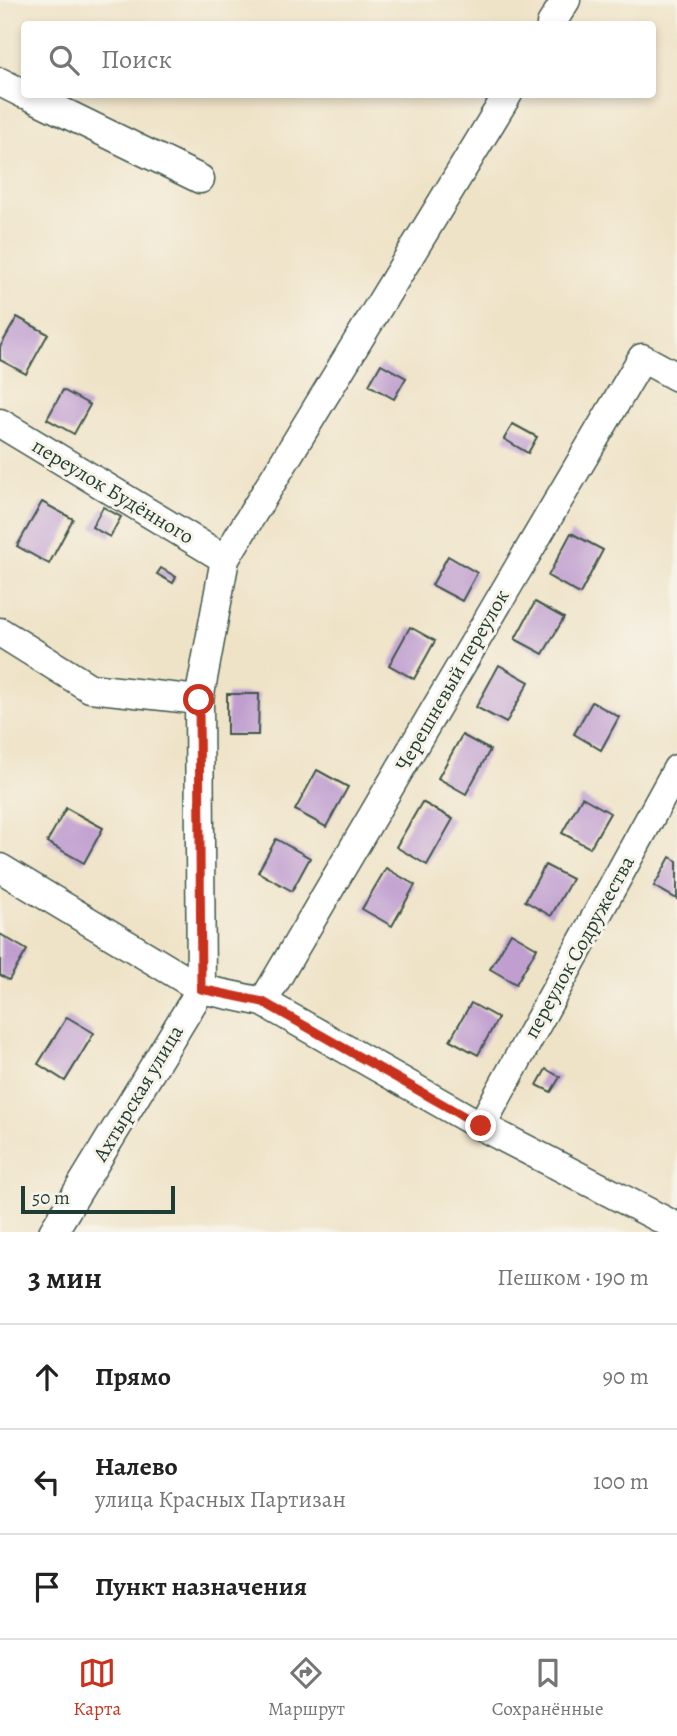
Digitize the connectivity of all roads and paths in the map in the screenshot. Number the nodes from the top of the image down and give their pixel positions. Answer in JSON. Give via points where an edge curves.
{"nodes":[{"id":1,"x":566,"y":0,"type":"edge"},
{"id":2,"x":553,"y":21,"type":"edge"},
{"id":3,"x":0,"y":82,"type":"edge"},
{"id":4,"x":21,"y":92,"type":"edge"},
{"id":5,"x":33,"y":98,"type":"edge"},
{"id":6,"x":506,"y":98,"type":"edge"},
{"id":7,"x":200,"y":179,"type":"dead end"},
{"id":8,"x":677,"y":377,"type":"edge"},
{"id":9,"x":0,"y":423,"type":"edge"},
{"id":10,"x":225,"y":559,"type":"junction"},
{"id":11,"x":0,"y":632,"type":"edge"},
{"id":12,"x":199,"y":700,"type":"junction"},
{"id":13,"x":677,"y":769,"type":"edge"},
{"id":14,"x":0,"y":868,"type":"edge"},
{"id":15,"x":201,"y":989,"type":"junction"},
{"id":16,"x":263,"y":1002,"type":"junction"},
{"id":17,"x":481,"y":1126,"type":"junction"},
{"id":18,"x":677,"y":1227,"type":"edge"},
{"id":19,"x":53,"y":1232,"type":"edge"}],
"edges":[{"from":1,"to":2,"type":"street"},
{"from":3,"to":4,"type":"street"},
{"from":5,"to":7,"type":"street"},
{"from":6,"to":10,"type":"street"},
{"from":8,"to":16,"type":"street","name":"Черешневый переулок","via":[[642,358]]},
{"from":9,"to":10,"type":"street","name":"переулок Будённого"},
{"from":10,"to":12,"type":"street"},
{"from":11,"to":12,"type":"street","via":[[90,688]]},
{"from":12,"to":15,"type":"street"},
{"from":13,"to":17,"type":"street","name":"переулок Содружества"},
{"from":14,"to":15,"type":"street"},
{"from":15,"to":16,"type":"street"},
{"from":15,"to":19,"type":"street","name":"Ахтырская улица"},
{"from":16,"to":17,"type":"street"},
{"from":17,"to":18,"type":"street"}]}
